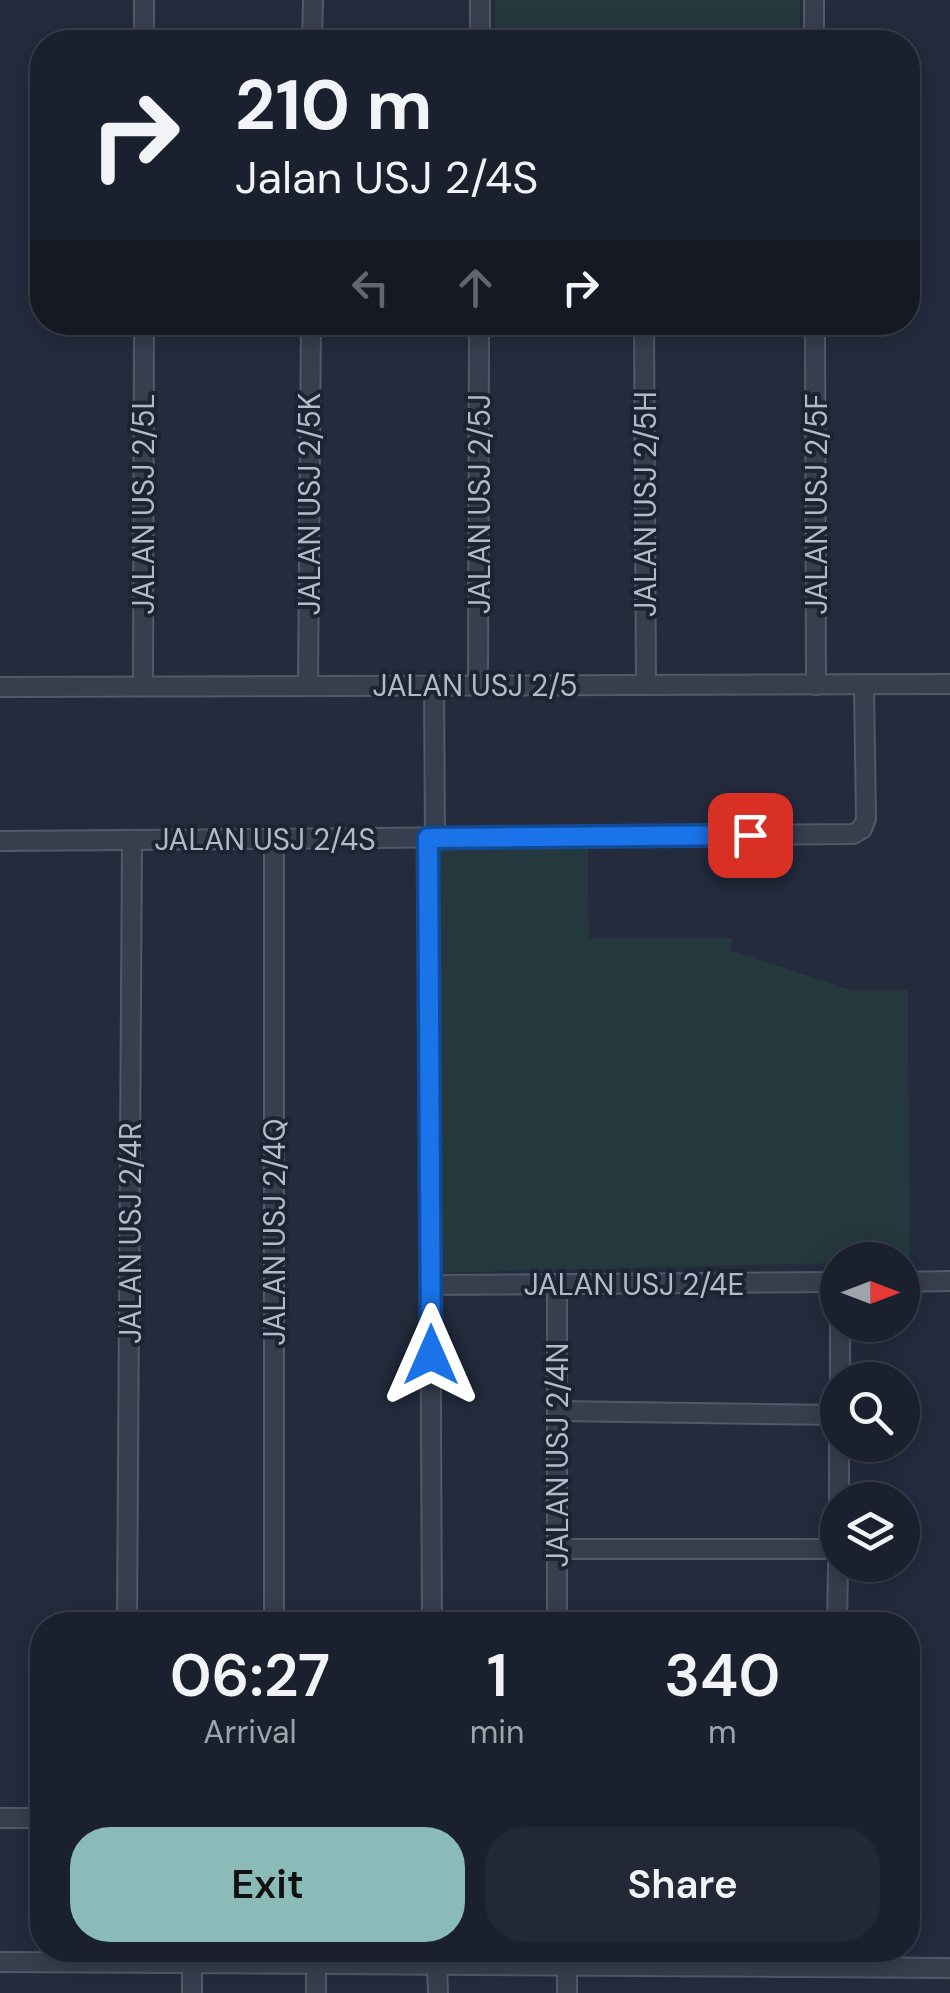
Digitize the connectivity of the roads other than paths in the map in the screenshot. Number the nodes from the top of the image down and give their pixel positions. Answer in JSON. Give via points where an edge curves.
{"nodes":[{"id":1,"x":144,"y":0,"type":"edge"},
{"id":2,"x":312,"y":0,"type":"edge"},
{"id":3,"x":480,"y":0,"type":"edge"},
{"id":4,"x":814,"y":0,"type":"edge"},
{"id":5,"x":144,"y":30,"type":"edge"},
{"id":6,"x":312,"y":30,"type":"edge"},
{"id":7,"x":480,"y":30,"type":"edge"},
{"id":8,"x":814,"y":30,"type":"edge"},
{"id":9,"x":144,"y":335,"type":"edge"},
{"id":10,"x":310,"y":335,"type":"edge"},
{"id":11,"x":479,"y":335,"type":"edge"},
{"id":12,"x":644,"y":335,"type":"edge"},
{"id":13,"x":815,"y":335,"type":"edge"},
{"id":14,"x":816,"y":684,"type":"junction"},
{"id":15,"x":864,"y":684,"type":"junction"},
{"id":16,"x":950,"y":684,"type":"edge"},
{"id":17,"x":308,"y":685,"type":"junction"},
{"id":18,"x":434,"y":685,"type":"junction"},
{"id":19,"x":478,"y":685,"type":"junction"},
{"id":20,"x":646,"y":685,"type":"junction"},
{"id":21,"x":0,"y":686,"type":"edge"},
{"id":22,"x":143,"y":686,"type":"junction"},
{"id":23,"x":432,"y":838,"type":"junction"},
{"id":24,"x":274,"y":839,"type":"junction"},
{"id":25,"x":132,"y":840,"type":"junction"},
{"id":26,"x":0,"y":841,"type":"edge"},
{"id":27,"x":820,"y":1282,"type":"edge"},
{"id":28,"x":920,"y":1282,"type":"edge"},
{"id":29,"x":950,"y":1282,"type":"edge"},
{"id":30,"x":557,"y":1284,"type":"junction"},
{"id":31,"x":430,"y":1285,"type":"junction"},
{"id":32,"x":557,"y":1411,"type":"junction"},
{"id":33,"x":820,"y":1415,"type":"edge"},
{"id":34,"x":557,"y":1549,"type":"junction"},
{"id":35,"x":820,"y":1549,"type":"edge"},
{"id":36,"x":838,"y":1582,"type":"edge"},
{"id":37,"x":127,"y":1612,"type":"edge"},
{"id":38,"x":274,"y":1612,"type":"edge"},
{"id":39,"x":432,"y":1612,"type":"edge"},
{"id":40,"x":557,"y":1612,"type":"edge"},
{"id":41,"x":838,"y":1612,"type":"edge"},
{"id":42,"x":0,"y":1818,"type":"edge"},
{"id":43,"x":30,"y":1818,"type":"edge"},
{"id":44,"x":0,"y":1962,"type":"edge"},
{"id":45,"x":720,"y":1962,"type":"edge"},
{"id":46,"x":873,"y":1962,"type":"edge"},
{"id":47,"x":192,"y":1964,"type":"junction"},
{"id":48,"x":316,"y":1964,"type":"junction"},
{"id":49,"x":438,"y":1965,"type":"junction"},
{"id":50,"x":567,"y":1966,"type":"junction"},
{"id":51,"x":950,"y":1968,"type":"edge"},
{"id":52,"x":192,"y":1993,"type":"edge"},
{"id":53,"x":316,"y":1993,"type":"edge"},
{"id":54,"x":438,"y":1993,"type":"edge"},
{"id":55,"x":567,"y":1993,"type":"edge"}],
"edges":[{"from":1,"to":5,"type":"street"},
{"from":2,"to":6,"type":"street"},
{"from":3,"to":7,"type":"street"},
{"from":4,"to":8,"type":"street"},
{"from":9,"to":22,"type":"street","name":"JALAN USJ 2/5L"},
{"from":10,"to":17,"type":"street","name":"JALAN USJ 2/5K"},
{"from":11,"to":19,"type":"street","name":"JALAN USJ 2/5J"},
{"from":12,"to":20,"type":"street","name":"JALAN USJ 2/5H"},
{"from":13,"to":14,"type":"street","name":"JALAN USJ 2/5F"},
{"from":14,"to":15,"type":"street","name":"JALAN USJ 2/5"},
{"from":14,"to":20,"type":"street","name":"JALAN USJ 2/5"},
{"from":15,"to":16,"type":"street","name":"JALAN USJ 2/5"},
{"from":15,"to":23,"type":"street","name":"JALAN USJ 2/4S","via":[[866,819],[853,834]]},
{"from":17,"to":18,"type":"street","name":"JALAN USJ 2/5"},
{"from":17,"to":22,"type":"street","name":"JALAN USJ 2/5"},
{"from":18,"to":19,"type":"street","name":"JALAN USJ 2/5"},
{"from":18,"to":23,"type":"street"},
{"from":19,"to":20,"type":"street","name":"JALAN USJ 2/5"},
{"from":21,"to":22,"type":"street","name":"JALAN USJ 2/5"},
{"from":23,"to":24,"type":"street","name":"JALAN USJ 2/4S"},
{"from":23,"to":31,"type":"street"},
{"from":24,"to":25,"type":"street","name":"JALAN USJ 2/4S"},
{"from":24,"to":38,"type":"street","name":"JALAN USJ 2/4Q"},
{"from":25,"to":26,"type":"street","name":"JALAN USJ 2/4S"},
{"from":25,"to":37,"type":"street","name":"JALAN USJ 2/4R"},
{"from":27,"to":30,"type":"street","name":"JALAN USJ 2/4E"},
{"from":28,"to":29,"type":"street"},
{"from":30,"to":31,"type":"street","name":"JALAN USJ 2/4E"},
{"from":30,"to":32,"type":"street","name":"JALAN USJ 2/4N"},
{"from":31,"to":39,"type":"street"},
{"from":32,"to":33,"type":"street"},
{"from":32,"to":34,"type":"street","name":"JALAN USJ 2/4N"},
{"from":34,"to":35,"type":"street"},
{"from":34,"to":40,"type":"street","name":"JALAN USJ 2/4N"},
{"from":36,"to":41,"type":"street"},
{"from":42,"to":43,"type":"street"},
{"from":44,"to":47,"type":"street"},
{"from":45,"to":50,"type":"street"},
{"from":46,"to":51,"type":"street"},
{"from":47,"to":48,"type":"street"},
{"from":47,"to":52,"type":"street"},
{"from":48,"to":49,"type":"street"},
{"from":48,"to":53,"type":"street"},
{"from":49,"to":50,"type":"street"},
{"from":49,"to":54,"type":"street"},
{"from":50,"to":55,"type":"street"}]}
